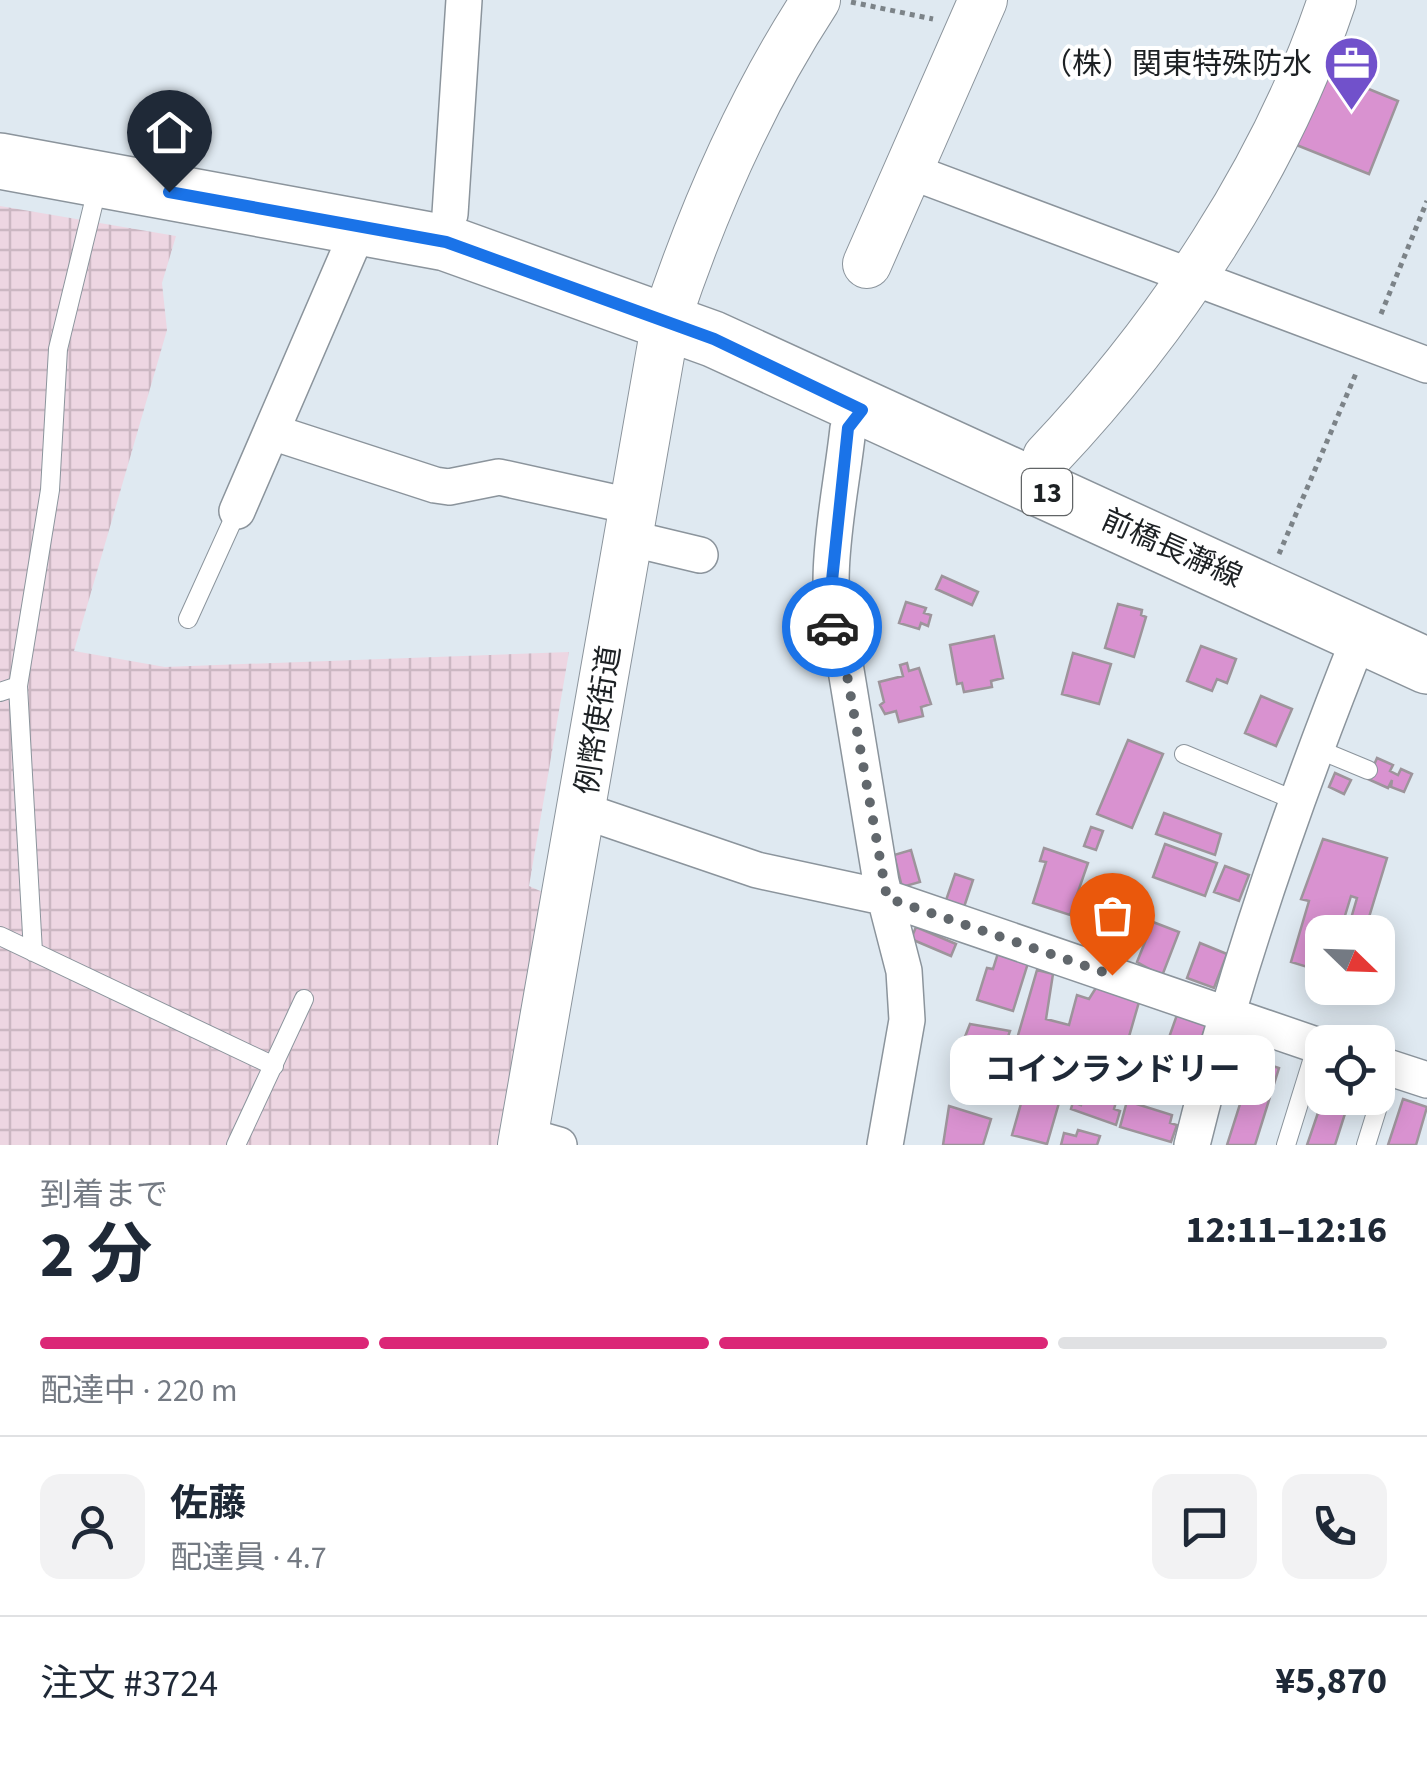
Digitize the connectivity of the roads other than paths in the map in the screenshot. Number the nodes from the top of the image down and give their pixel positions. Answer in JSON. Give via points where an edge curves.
{"nodes":[{"id":1,"x":464,"y":0,"type":"edge"},
{"id":2,"x":816,"y":0,"type":"edge"},
{"id":3,"x":1332,"y":0,"type":"edge"},
{"id":4,"x":976,"y":13,"type":"edge"},
{"id":5,"x":0,"y":124,"type":"edge"},
{"id":6,"x":0,"y":161,"type":"edge"},
{"id":7,"x":908,"y":170,"type":"junction"},
{"id":8,"x":99,"y":180,"type":"junction"},
{"id":9,"x":450,"y":214,"type":"junction"},
{"id":10,"x":361,"y":224,"type":"junction"},
{"id":11,"x":867,"y":264,"type":"dead end"},
{"id":12,"x":1192,"y":274,"type":"junction"},
{"id":13,"x":671,"y":308,"type":"junction"},
{"id":14,"x":1427,"y":365,"type":"edge"},
{"id":15,"x":862,"y":410,"type":"junction"},
{"id":16,"x":272,"y":432,"type":"junction"},
{"id":17,"x":1047,"y":457,"type":"junction"},
{"id":18,"x":237,"y":511,"type":"joint"},
{"id":19,"x":632,"y":522,"type":"junction"},
{"id":20,"x":700,"y":555,"type":"dead end"},
{"id":21,"x":188,"y":618,"type":"dead end"},
{"id":22,"x":1427,"y":628,"type":"edge"},
{"id":23,"x":1360,"y":636,"type":"junction"},
{"id":24,"x":1427,"y":666,"type":"edge"},
{"id":25,"x":9,"y":689,"type":"edge"},
{"id":26,"x":1315,"y":748,"type":"junction"},
{"id":27,"x":1184,"y":754,"type":"dead end"},
{"id":28,"x":1368,"y":770,"type":"dead end"},
{"id":29,"x":1294,"y":800,"type":"junction"},
{"id":30,"x":584,"y":811,"type":"junction"},
{"id":31,"x":887,"y":898,"type":"junction"},
{"id":32,"x":0,"y":936,"type":"edge"},
{"id":33,"x":33,"y":952,"type":"junction"},
{"id":34,"x":304,"y":999,"type":"dead end"},
{"id":35,"x":1224,"y":1014,"type":"junction"},
{"id":36,"x":1305,"y":1041,"type":"edge"},
{"id":37,"x":274,"y":1066,"type":"junction"},
{"id":38,"x":1395,"y":1070,"type":"edge"},
{"id":39,"x":1427,"y":1080,"type":"edge"},
{"id":40,"x":1305,"y":1090,"type":"edge"},
{"id":41,"x":1373,"y":1115,"type":"edge"},
{"id":42,"x":535,"y":1142,"type":"edge"},
{"id":43,"x":236,"y":1145,"type":"edge"},
{"id":44,"x":884,"y":1145,"type":"edge"},
{"id":45,"x":1192,"y":1145,"type":"edge"},
{"id":46,"x":1286,"y":1145,"type":"edge"},
{"id":47,"x":1366,"y":1145,"type":"edge"}],
"edges":[{"from":1,"to":9,"type":"street"},
{"from":2,"to":13,"type":"street","name":"例幣使街道","via":[[746,126]]},
{"from":3,"to":12,"type":"street","via":[[1272,139]]},
{"from":4,"to":7,"type":"street"},
{"from":5,"to":9,"type":"main road","name":"前橋長瀞線","number":"13","via":[[253,169]]},
{"from":6,"to":8,"type":"main road","name":"前橋長瀞線","number":"13"},
{"from":7,"to":11,"type":"street"},
{"from":7,"to":12,"type":"street"},
{"from":8,"to":10,"type":"main road","name":"前橋長瀞線","number":"13"},
{"from":8,"to":25,"type":"lane","via":[[58,349],[54,456]]},
{"from":9,"to":13,"type":"main road","name":"前橋長瀞線","number":"13","via":[[498,226]]},
{"from":10,"to":13,"type":"main road","name":"前橋長瀞線","number":"13"},
{"from":10,"to":16,"type":"street"},
{"from":12,"to":14,"type":"street"},
{"from":12,"to":17,"type":"street"},
{"from":13,"to":15,"type":"main road","name":"前橋長瀞線","number":"13"},
{"from":13,"to":17,"type":"main road","name":"前橋長瀞線","number":"13"},
{"from":13,"to":19,"type":"street","name":"例幣使街道"},
{"from":15,"to":23,"type":"main road","name":"前橋長瀞線","number":"13"},
{"from":15,"to":31,"type":"street","via":[[848,428],[832,632],[845,664]]},
{"from":16,"to":18,"type":"street"},
{"from":16,"to":19,"type":"street","via":[[435,485],[499,477]]},
{"from":17,"to":22,"type":"main road","name":"前橋長瀞線","number":"13"},
{"from":18,"to":21,"type":"lane"},
{"from":19,"to":20,"type":"street"},
{"from":19,"to":30,"type":"street","name":"例幣使街道"},
{"from":23,"to":24,"type":"main road","name":"前橋長瀞線","number":"13"},
{"from":23,"to":26,"type":"street"},
{"from":25,"to":33,"type":"lane"},
{"from":26,"to":28,"type":"lane"},
{"from":26,"to":29,"type":"street"},
{"from":27,"to":29,"type":"lane"},
{"from":29,"to":35,"type":"street"},
{"from":30,"to":31,"type":"street","via":[[757,870]]},
{"from":30,"to":42,"type":"street","name":"例幣使街道"},
{"from":31,"to":35,"type":"street"},
{"from":31,"to":44,"type":"street","via":[[907,1020]]},
{"from":32,"to":33,"type":"lane"},
{"from":33,"to":37,"type":"lane"},
{"from":34,"to":37,"type":"lane"},
{"from":35,"to":36,"type":"street"},
{"from":35,"to":45,"type":"street"},
{"from":37,"to":43,"type":"lane"},
{"from":38,"to":39,"type":"street"},
{"from":40,"to":46,"type":"lane"},
{"from":41,"to":47,"type":"lane"}]}
